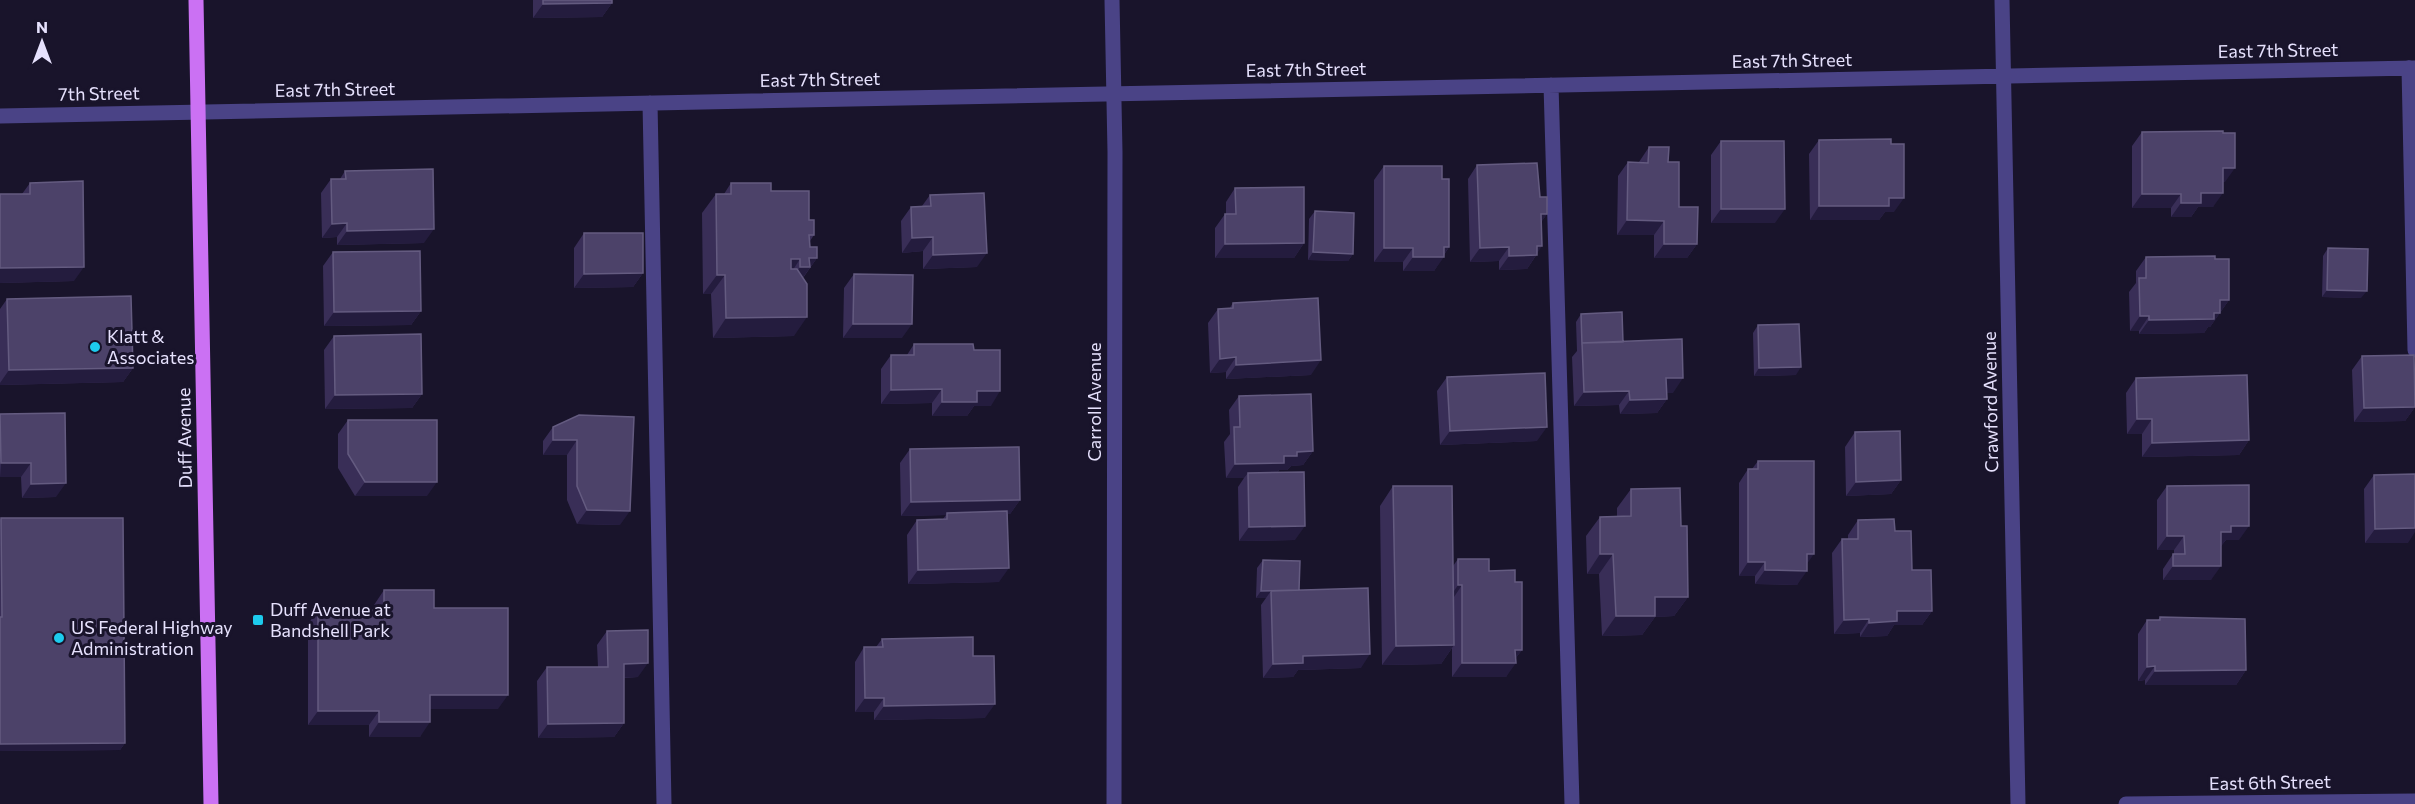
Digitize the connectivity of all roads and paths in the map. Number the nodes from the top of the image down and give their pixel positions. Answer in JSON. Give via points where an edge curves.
{"nodes":[{"id":1,"x":196,"y":0,"type":"edge"},
{"id":2,"x":1112,"y":0,"type":"edge"},
{"id":3,"x":2002,"y":0,"type":"edge"},
{"id":4,"x":2412,"y":68,"type":"edge"},
{"id":5,"x":2004,"y":76,"type":"junction"},
{"id":6,"x":1551,"y":85,"type":"junction"},
{"id":7,"x":1114,"y":94,"type":"junction"},
{"id":8,"x":650,"y":103,"type":"junction"},
{"id":9,"x":198,"y":112,"type":"junction"},
{"id":10,"x":0,"y":116,"type":"edge"},
{"id":11,"x":2415,"y":350,"type":"edge"},
{"id":12,"x":2415,"y":801,"type":"edge"},
{"id":13,"x":211,"y":804,"type":"edge"},
{"id":14,"x":664,"y":804,"type":"edge"},
{"id":15,"x":1114,"y":804,"type":"edge"},
{"id":16,"x":1572,"y":804,"type":"edge"},
{"id":17,"x":2018,"y":804,"type":"edge"},
{"id":18,"x":2126,"y":804,"type":"edge"}],
"edges":[{"from":1,"to":9,"type":"main road","name":"Duff Avenue"},
{"from":2,"to":7,"type":"street","name":"Carroll Avenue"},
{"from":3,"to":5,"type":"street","name":"Crawford Avenue"},
{"from":4,"to":5,"type":"street","name":"East 7th Street"},
{"from":4,"to":11,"type":"street"},
{"from":5,"to":6,"type":"street","name":"East 7th Street"},
{"from":5,"to":17,"type":"street","name":"Crawford Avenue"},
{"from":6,"to":7,"type":"street","name":"East 7th Street"},
{"from":6,"to":16,"type":"street"},
{"from":7,"to":8,"type":"street","name":"East 7th Street"},
{"from":7,"to":15,"type":"street","name":"Carroll Avenue"},
{"from":8,"to":9,"type":"street","name":"East 7th Street"},
{"from":8,"to":14,"type":"street"},
{"from":9,"to":10,"type":"street","name":"7th Street"},
{"from":9,"to":13,"type":"main road","name":"Duff Avenue"},
{"from":12,"to":18,"type":"street","name":"East 6th Street"}]}
